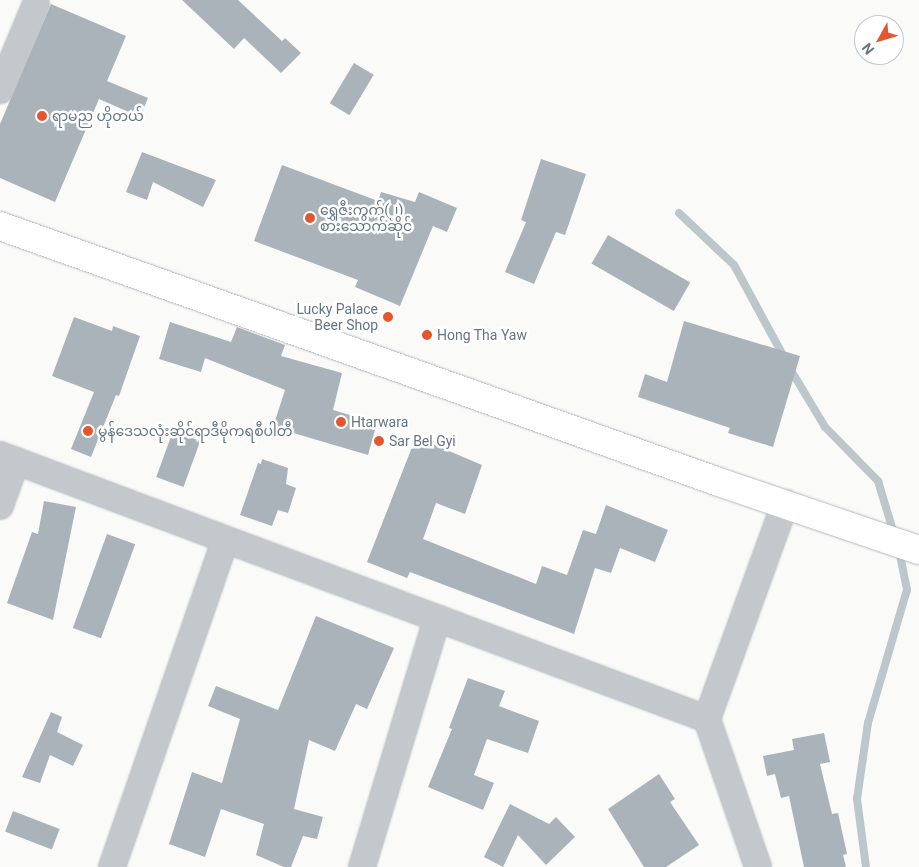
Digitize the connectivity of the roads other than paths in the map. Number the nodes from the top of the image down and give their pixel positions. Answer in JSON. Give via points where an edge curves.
{"nodes":[{"id":1,"x":36,"y":4,"type":"dead end"},
{"id":2,"x":0,"y":90,"type":"edge"},
{"id":3,"x":0,"y":226,"type":"edge"},
{"id":4,"x":8,"y":458,"type":"edge"},
{"id":5,"x":785,"y":504,"type":"junction"},
{"id":6,"x":0,"y":506,"type":"edge"},
{"id":7,"x":225,"y":541,"type":"junction"},
{"id":8,"x":919,"y":550,"type":"edge"},
{"id":9,"x":437,"y":618,"type":"junction"},
{"id":10,"x":707,"y":718,"type":"junction"},
{"id":11,"x":112,"y":867,"type":"edge"},
{"id":12,"x":362,"y":867,"type":"edge"},
{"id":13,"x":758,"y":867,"type":"edge"}],
"edges":[{"from":1,"to":2,"type":"street"},
{"from":3,"to":5,"type":"main road"},
{"from":4,"to":6,"type":"street"},
{"from":4,"to":7,"type":"street"},
{"from":5,"to":8,"type":"main road"},
{"from":5,"to":10,"type":"street"},
{"from":7,"to":9,"type":"street"},
{"from":7,"to":11,"type":"street"},
{"from":9,"to":10,"type":"street"},
{"from":9,"to":12,"type":"street"},
{"from":10,"to":13,"type":"street"}]}
